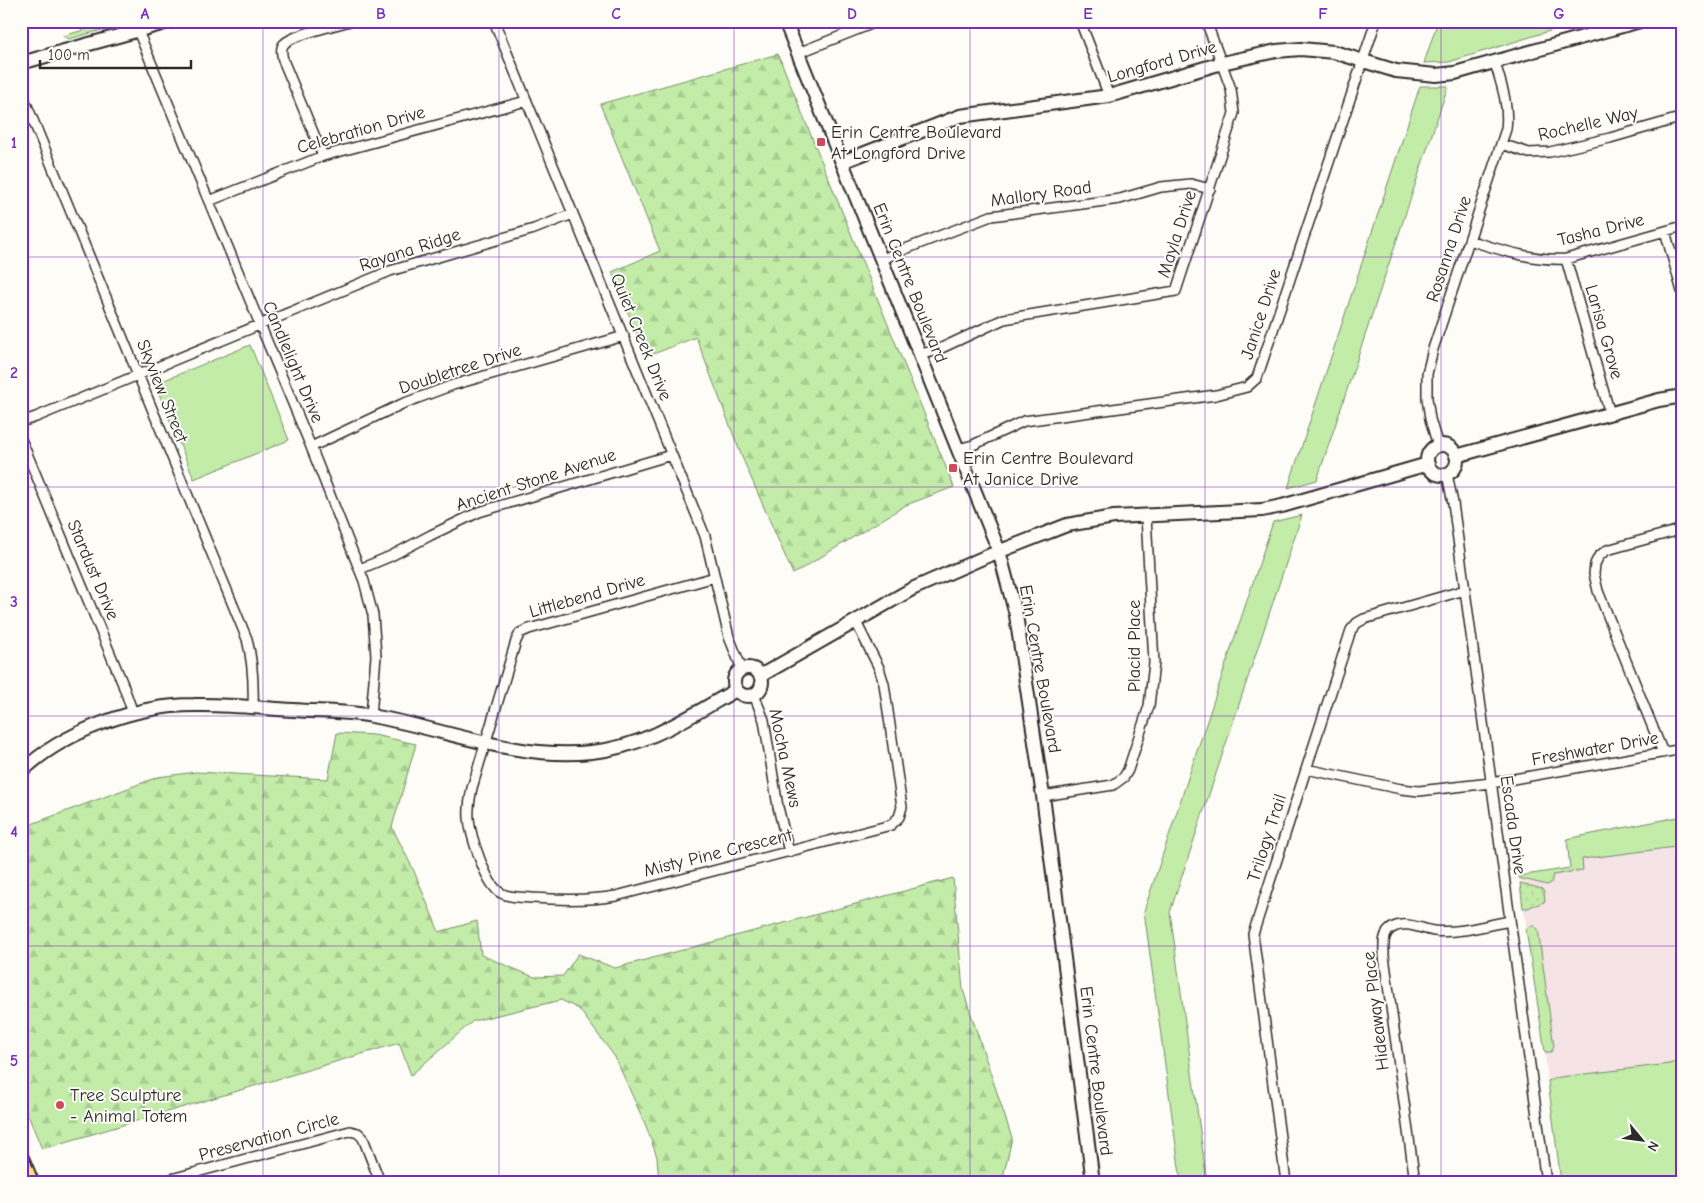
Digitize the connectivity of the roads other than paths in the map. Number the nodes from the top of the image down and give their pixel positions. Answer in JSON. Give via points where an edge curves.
{"nodes":[{"id":1,"x":172,"y":21,"type":"edge"},
{"id":2,"x":350,"y":21,"type":"edge"},
{"id":3,"x":494,"y":21,"type":"edge"},
{"id":4,"x":785,"y":21,"type":"edge"},
{"id":5,"x":879,"y":21,"type":"edge"},
{"id":6,"x":1080,"y":21,"type":"edge"},
{"id":7,"x":1206,"y":21,"type":"edge"},
{"id":8,"x":1376,"y":21,"type":"edge"},
{"id":9,"x":1640,"y":21,"type":"edge"},
{"id":10,"x":1610,"y":26,"type":"edge"},
{"id":11,"x":138,"y":31,"type":"junction"},
{"id":12,"x":798,"y":52,"type":"junction"},
{"id":13,"x":1363,"y":61,"type":"junction"},
{"id":14,"x":21,"y":63,"type":"edge"},
{"id":15,"x":1222,"y":63,"type":"junction"},
{"id":16,"x":1495,"y":63,"type":"junction"},
{"id":17,"x":21,"y":91,"type":"edge"},
{"id":18,"x":1110,"y":96,"type":"junction"},
{"id":19,"x":526,"y":101,"type":"junction"},
{"id":20,"x":1683,"y":117,"type":"edge"},
{"id":21,"x":1501,"y":144,"type":"junction"},
{"id":22,"x":323,"y":156,"type":"junction"},
{"id":23,"x":842,"y":162,"type":"junction"},
{"id":24,"x":1210,"y":189,"type":"junction"},
{"id":25,"x":209,"y":201,"type":"junction"},
{"id":26,"x":573,"y":214,"type":"junction"},
{"id":27,"x":1683,"y":226,"type":"edge"},
{"id":28,"x":1666,"y":231,"type":"junction"},
{"id":29,"x":1469,"y":240,"type":"junction"},
{"id":30,"x":1566,"y":258,"type":"junction"},
{"id":31,"x":882,"y":260,"type":"junction"},
{"id":32,"x":1683,"y":294,"type":"edge"},
{"id":33,"x":259,"y":325,"type":"junction"},
{"id":34,"x":624,"y":336,"type":"junction"},
{"id":35,"x":920,"y":354,"type":"junction"},
{"id":36,"x":138,"y":375,"type":"junction"},
{"id":37,"x":1683,"y":396,"type":"edge"},
{"id":38,"x":1610,"y":414,"type":"junction"},
{"id":39,"x":21,"y":422,"type":"edge"},
{"id":40,"x":21,"y":439,"type":"edge"},
{"id":41,"x":1438,"y":446,"type":"junction"},
{"id":42,"x":311,"y":447,"type":"junction"},
{"id":43,"x":958,"y":449,"type":"junction"},
{"id":44,"x":671,"y":455,"type":"junction"},
{"id":45,"x":1456,"y":456,"type":"junction"},
{"id":46,"x":1428,"y":464,"type":"junction"},
{"id":47,"x":1446,"y":474,"type":"junction"},
{"id":48,"x":1146,"y":516,"type":"junction"},
{"id":49,"x":1683,"y":529,"type":"edge"},
{"id":50,"x":999,"y":551,"type":"junction"},
{"id":51,"x":360,"y":569,"type":"junction"},
{"id":52,"x":715,"y":577,"type":"junction"},
{"id":53,"x":1465,"y":590,"type":"junction"},
{"id":54,"x":856,"y":622,"type":"junction"},
{"id":55,"x":742,"y":669,"type":"junction"},
{"id":56,"x":760,"y":676,"type":"junction"},
{"id":57,"x":736,"y":690,"type":"junction"},
{"id":58,"x":755,"y":698,"type":"junction"},
{"id":59,"x":253,"y":707,"type":"junction"},
{"id":60,"x":133,"y":713,"type":"junction"},
{"id":61,"x":371,"y":716,"type":"junction"},
{"id":62,"x":486,"y":742,"type":"junction"},
{"id":63,"x":1683,"y":749,"type":"edge"},
{"id":64,"x":1663,"y":753,"type":"junction"},
{"id":65,"x":21,"y":754,"type":"edge"},
{"id":66,"x":25,"y":768,"type":"edge"},
{"id":67,"x":1306,"y":769,"type":"junction"},
{"id":68,"x":1491,"y":783,"type":"junction"},
{"id":69,"x":1043,"y":796,"type":"junction"},
{"id":70,"x":789,"y":852,"type":"junction"},
{"id":71,"x":1510,"y":921,"type":"junction"},
{"id":72,"x":21,"y":1158,"type":"edge"},
{"id":73,"x":194,"y":1178,"type":"edge"},
{"id":74,"x":31,"y":1182,"type":"edge"},
{"id":75,"x":160,"y":1182,"type":"edge"},
{"id":76,"x":380,"y":1182,"type":"edge"},
{"id":77,"x":1093,"y":1182,"type":"edge"},
{"id":78,"x":1286,"y":1182,"type":"edge"},
{"id":79,"x":1414,"y":1182,"type":"edge"},
{"id":80,"x":1546,"y":1182,"type":"edge"}],
"edges":[{"from":1,"to":11,"type":"street"},
{"from":2,"to":22,"type":"street","via":[[297,37],[284,44],[281,50]]},
{"from":3,"to":19,"type":"street","name":"Quiet Creek Drive"},
{"from":4,"to":12,"type":"street","name":"Erin Centre Boulevard"},
{"from":5,"to":12,"type":"street"},
{"from":6,"to":18,"type":"street"},
{"from":7,"to":15,"type":"street","name":"Mayla Drive"},
{"from":8,"to":13,"type":"street","name":"Janice Drive"},
{"from":9,"to":10,"type":"street","name":"Longford Drive"},
{"from":10,"to":16,"type":"street","name":"Longford Drive"},
{"from":11,"to":14,"type":"street"},
{"from":11,"to":25,"type":"street","name":"Candlelight Drive"},
{"from":12,"to":23,"type":"street","name":"Erin Centre Boulevard"},
{"from":13,"to":15,"type":"street","name":"Longford Drive","via":[[1334,52],[1301,49]]},
{"from":13,"to":16,"type":"street","name":"Longford Drive","via":[[1396,71],[1436,75],[1455,74]]},
{"from":13,"to":43,"type":"street","name":"Janice Drive","via":[[1257,378],[1247,387],[1216,395],[1024,421]]},
{"from":15,"to":18,"type":"street","name":"Longford Drive"},
{"from":15,"to":24,"type":"street","name":"Mayla Drive","via":[[1231,88],[1234,113]]},
{"from":16,"to":21,"type":"street","name":"Rosanna Drive","via":[[1507,109]]},
{"from":17,"to":36,"type":"street","name":"Skyview Street"},
{"from":18,"to":23,"type":"street","name":"Longford Drive","via":[[960,116]]},
{"from":19,"to":22,"type":"street","name":"Celebration Drive"},
{"from":19,"to":26,"type":"street","name":"Quiet Creek Drive"},
{"from":20,"to":21,"type":"street","name":"Rochelle Way","via":[[1550,152],[1529,152]]},
{"from":21,"to":29,"type":"street","name":"Rosanna Drive"},
{"from":22,"to":25,"type":"street","name":"Celebration Drive"},
{"from":23,"to":31,"type":"street","name":"Erin Centre Boulevard"},
{"from":24,"to":31,"type":"street","name":"Mallory Road","via":[[1191,184],[1161,187],[1120,199],[991,216]]},
{"from":24,"to":35,"type":"street","name":"Mayla Drive","via":[[1176,291],[1004,319],[935,351]]},
{"from":25,"to":33,"type":"street","name":"Candlelight Drive"},
{"from":26,"to":33,"type":"street","name":"Rayana Ridge","via":[[534,229],[390,271]]},
{"from":26,"to":34,"type":"street","name":"Quiet Creek Drive"},
{"from":27,"to":28,"type":"street","name":"Tasha Drive"},
{"from":28,"to":30,"type":"street","name":"Tasha Drive"},
{"from":28,"to":32,"type":"street"},
{"from":29,"to":30,"type":"street","name":"Tasha Drive","via":[[1517,255]]},
{"from":29,"to":41,"type":"street","name":"Rosanna Drive","via":[[1427,374],[1428,408]]},
{"from":30,"to":38,"type":"street","name":"Larisa Grove"},
{"from":31,"to":35,"type":"street","name":"Erin Centre Boulevard"},
{"from":33,"to":36,"type":"street","name":"Rayana Ridge"},
{"from":33,"to":42,"type":"street","name":"Candlelight Drive"},
{"from":34,"to":42,"type":"street","name":"Doubletree Drive","via":[[453,385],[402,404]]},
{"from":34,"to":44,"type":"street","name":"Quiet Creek Drive"},
{"from":35,"to":43,"type":"street","name":"Erin Centre Boulevard"},
{"from":36,"to":39,"type":"street","name":"Rayana Ridge"},
{"from":36,"to":59,"type":"street","name":"Skyview Street","via":[[247,639],[254,679]]},
{"from":37,"to":38,"type":"street"},
{"from":38,"to":45,"type":"street"},
{"from":40,"to":60,"type":"street","name":"Stardust Drive"},
{"from":41,"to":45,"type":"street","via":[[1449,447]]},
{"from":41,"to":46,"type":"street","via":[[1429,453]]},
{"from":42,"to":51,"type":"street","name":"Candlelight Drive"},
{"from":43,"to":50,"type":"street","name":"Erin Centre Boulevard"},
{"from":44,"to":51,"type":"street","name":"Ancient Stone Avenue","via":[[479,512]]},
{"from":44,"to":52,"type":"street","name":"Quiet Creek Drive","via":[[705,536]]},
{"from":45,"to":47,"type":"street","via":[[1455,467]]},
{"from":46,"to":47,"type":"street","via":[[1433,472]]},
{"from":46,"to":48,"type":"street","via":[[1262,510]]},
{"from":47,"to":53,"type":"street","name":"Escada Drive"},
{"from":48,"to":50,"type":"street","via":[[1114,517],[1067,525]]},
{"from":48,"to":69,"type":"street","name":"Placid Place","via":[[1154,663],[1149,706],[1128,770],[1113,785]]},
{"from":49,"to":64,"type":"street","via":[[1606,550],[1597,559],[1594,569],[1600,600]]},
{"from":50,"to":54,"type":"street","via":[[912,589]]},
{"from":50,"to":69,"type":"street","name":"Erin Centre Boulevard","via":[[1016,615]]},
{"from":51,"to":61,"type":"street","name":"Candlelight Drive","via":[[368,592],[375,636]]},
{"from":52,"to":55,"type":"street","name":"Quiet Creek Drive","via":[[729,636]]},
{"from":52,"to":62,"type":"street","name":"Littlebend Drive","via":[[520,633]]},
{"from":53,"to":67,"type":"street","name":"Trilogy Trail","via":[[1364,619],[1354,626]]},
{"from":53,"to":68,"type":"street","name":"Escada Drive"},
{"from":54,"to":56,"type":"street"},
{"from":54,"to":70,"type":"street","name":"Misty Pine Crescent","via":[[884,684],[902,807],[899,817],[891,825]]},
{"from":55,"to":56,"type":"street","via":[[752,668]]},
{"from":55,"to":57,"type":"street","via":[[734,677]]},
{"from":56,"to":58,"type":"street","via":[[762,684]]},
{"from":57,"to":58,"type":"street"},
{"from":57,"to":62,"type":"street","via":[[670,728],[610,750],[551,754]]},
{"from":58,"to":70,"type":"street","name":"Mocha Mews","via":[[764,720]]},
{"from":59,"to":60,"type":"street","via":[[194,704]]},
{"from":59,"to":61,"type":"street"},
{"from":60,"to":66,"type":"street","via":[[80,733]]},
{"from":61,"to":62,"type":"street"},
{"from":62,"to":70,"type":"street","name":"Misty Pine Crescent","via":[[472,788],[469,820],[473,840],[490,882],[501,893],[575,901],[595,899]]},
{"from":63,"to":64,"type":"street","name":"Freshwater Drive"},
{"from":64,"to":68,"type":"street","name":"Freshwater Drive"},
{"from":65,"to":66,"type":"street"},
{"from":67,"to":68,"type":"street","name":"Freshwater Drive","via":[[1419,791]]},
{"from":67,"to":78,"type":"street","name":"Trilogy Trail","via":[[1253,934]]},
{"from":68,"to":71,"type":"street","name":"Escada Drive"},
{"from":69,"to":77,"type":"street","name":"Erin Centre Boulevard"},
{"from":71,"to":79,"type":"street","name":"Hideaway Place","via":[[1451,931],[1400,925],[1386,933],[1384,956]]},
{"from":71,"to":80,"type":"street","name":"Escada Drive"},
{"from":72,"to":74,"type":"main road"},
{"from":73,"to":75,"type":"street","name":"Preservation Circle"},
{"from":73,"to":76,"type":"street","name":"Preservation Circle","via":[[350,1131],[364,1138]]}]}
